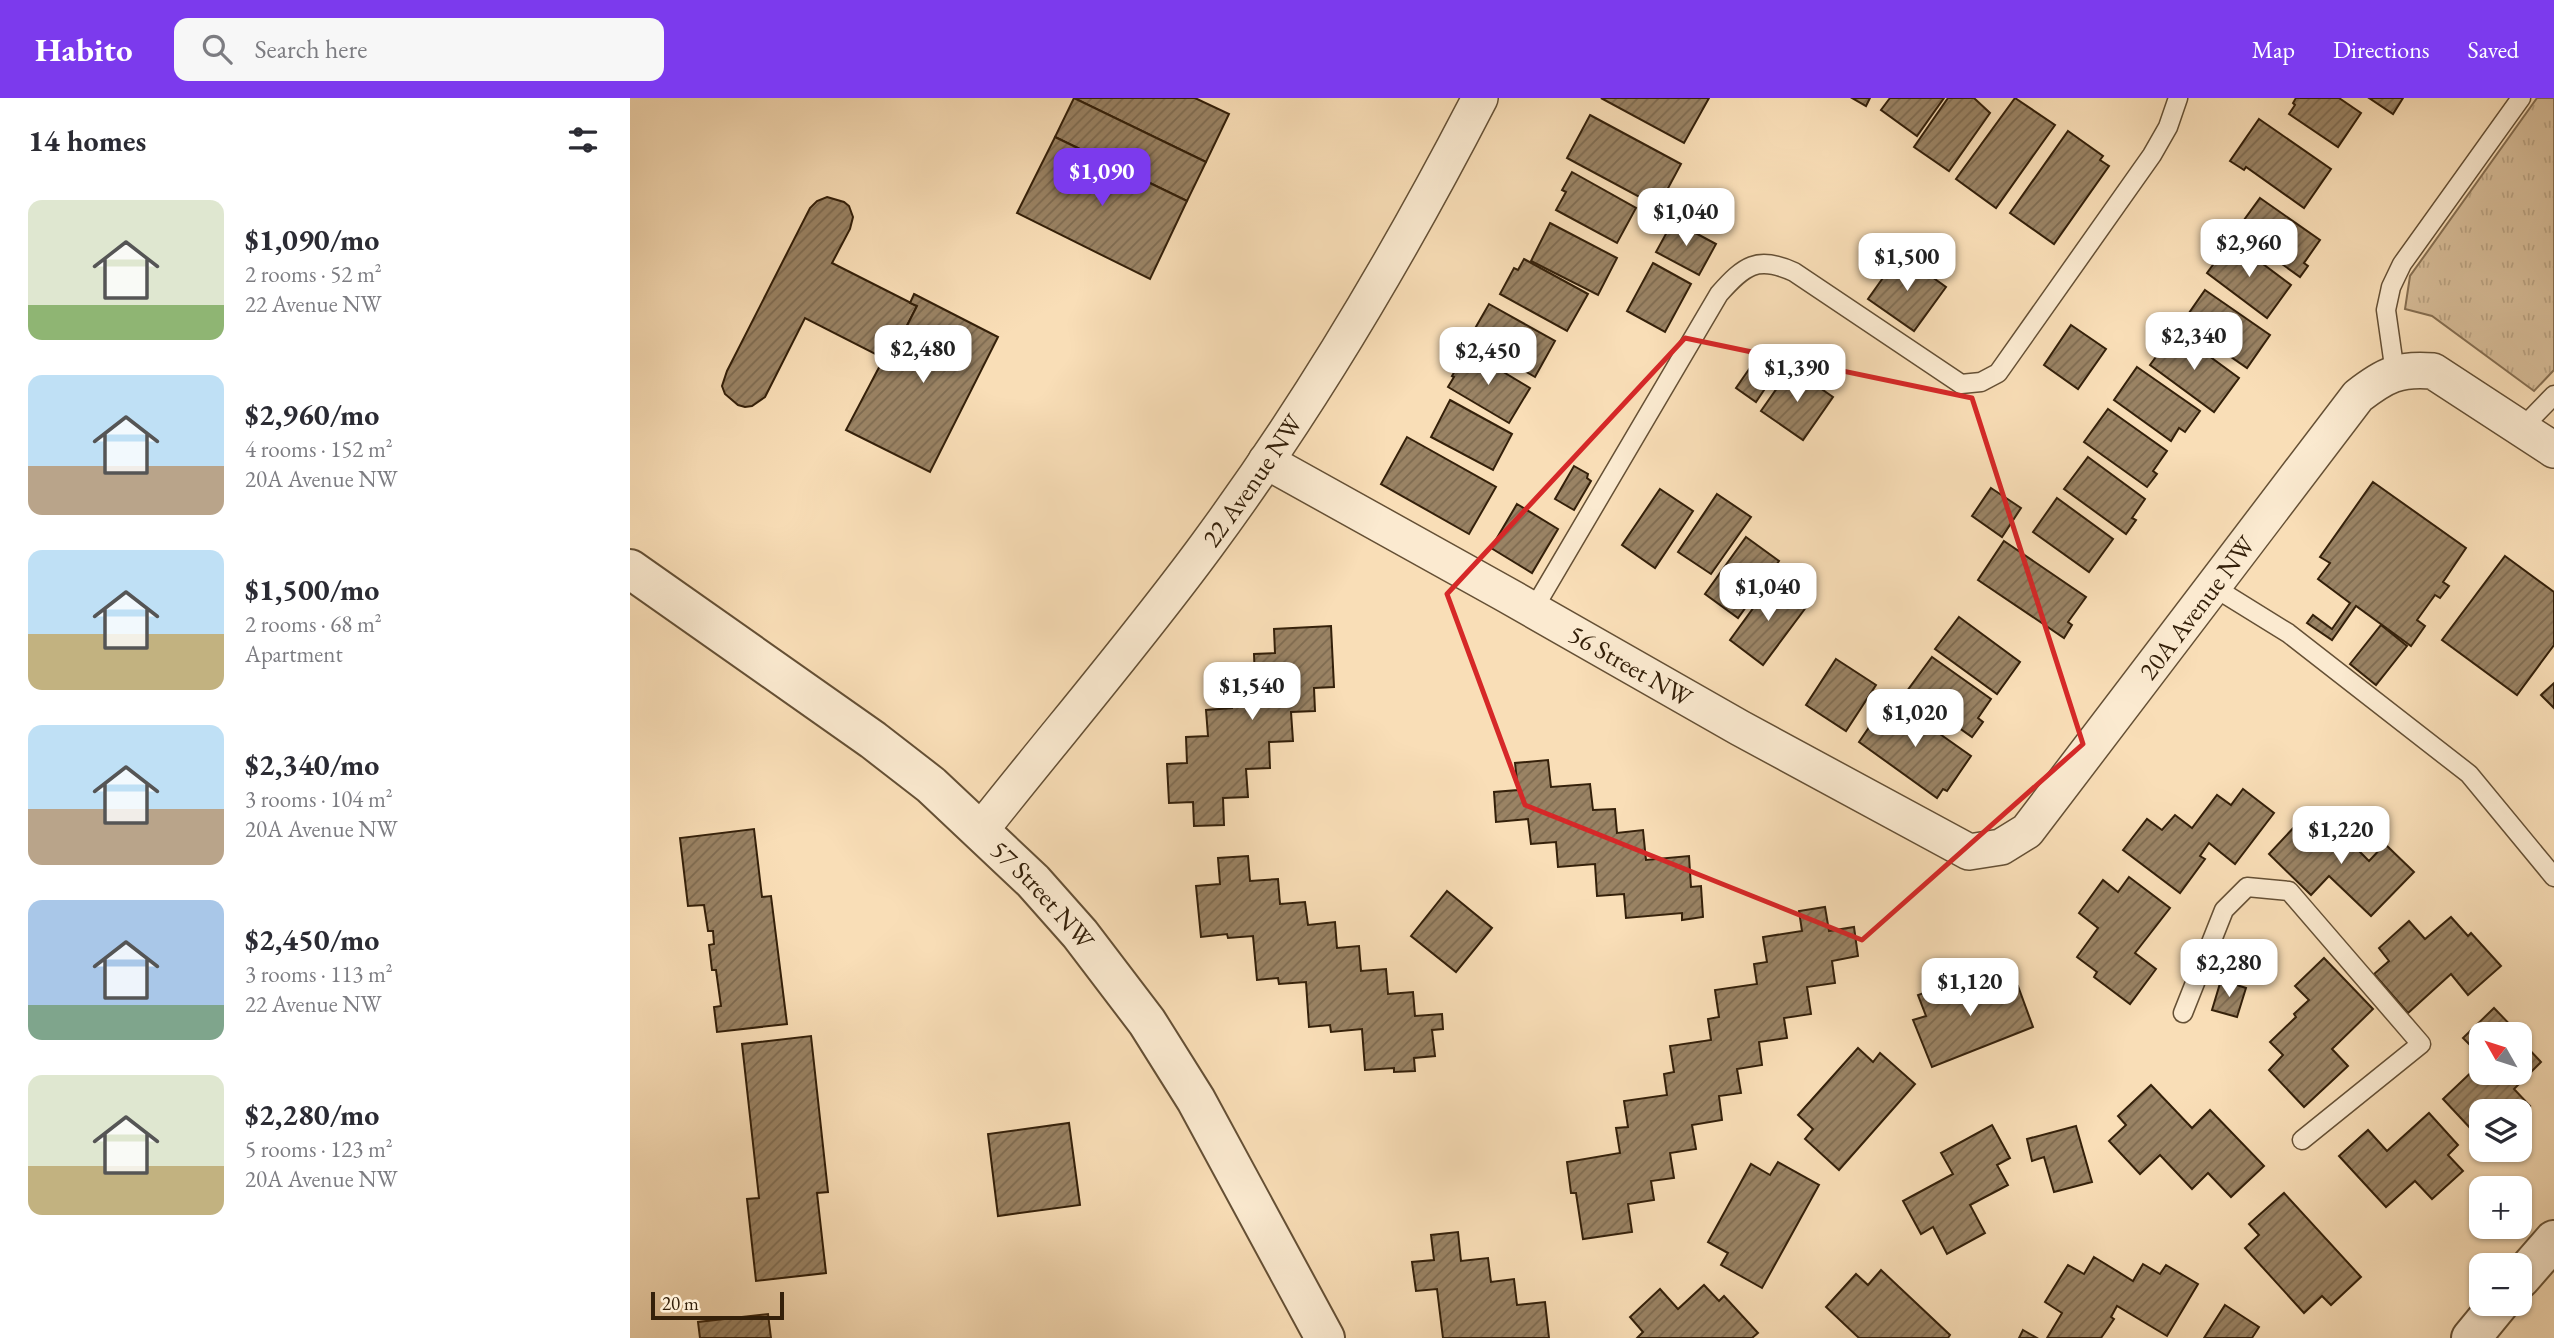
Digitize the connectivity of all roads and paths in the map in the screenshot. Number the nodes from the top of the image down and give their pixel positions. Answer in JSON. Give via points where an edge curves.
{"nodes":[{"id":1,"x":1480,"y":98,"type":"edge"},
{"id":2,"x":2178,"y":98,"type":"edge"},
{"id":3,"x":2521,"y":98,"type":"edge"},
{"id":4,"x":2395,"y":373,"type":"junction"},
{"id":5,"x":2554,"y":394,"type":"edge"},
{"id":6,"x":2522,"y":428,"type":"junction"},
{"id":7,"x":2554,"y":450,"type":"edge"},
{"id":8,"x":1266,"y":461,"type":"junction"},
{"id":9,"x":630,"y":569,"type":"edge"},
{"id":10,"x":2212,"y":586,"type":"junction"},
{"id":11,"x":1533,"y":610,"type":"junction"},
{"id":12,"x":980,"y":831,"type":"junction"},
{"id":13,"x":2001,"y":847,"type":"joint"},
{"id":14,"x":2554,"y":877,"type":"edge"},
{"id":15,"x":2183,"y":1013,"type":"dead end"},
{"id":16,"x":2302,"y":1140,"type":"dead end"},
{"id":17,"x":2554,"y":1240,"type":"edge"},
{"id":18,"x":2532,"y":1265,"type":"edge"},
{"id":19,"x":2489,"y":1316,"type":"edge"},
{"id":20,"x":1325,"y":1338,"type":"edge"},
{"id":21,"x":2471,"y":1338,"type":"edge"}],
"edges":[{"from":1,"to":8,"type":"street","name":"22 Avenue NW","via":[[1398,249]]},
{"from":2,"to":11,"type":"lane","via":[[2152,155],[1998,373],[1982,382],[1961,384],[1794,272],[1775,263],[1746,268],[1719,295]]},
{"from":3,"to":4,"type":"lane","via":[[2402,264],[2391,287],[2386,310]]},
{"from":4,"to":6,"type":"street","via":[[2433,371]]},
{"from":4,"to":10,"type":"street","name":"20A Avenue NW","via":[[2358,396]]},
{"from":5,"to":6,"type":"lane"},
{"from":6,"to":7,"type":"street"},
{"from":8,"to":11,"type":"street","name":"56 Street NW"},
{"from":8,"to":12,"type":"street","name":"22 Avenue NW","via":[[1165,599]]},
{"from":9,"to":12,"type":"street","name":"57 Street NW","via":[[873,740]]},
{"from":10,"to":13,"type":"street","name":"20A Avenue NW","via":[[2044,812],[2027,831]]},
{"from":10,"to":14,"type":"lane","via":[[2288,633],[2469,774]]},
{"from":11,"to":13,"type":"street","name":"56 Street NW","via":[[1947,841],[1969,852]]},
{"from":12,"to":20,"type":"street","name":"57 Street NW","via":[[1080,934],[1147,1022],[1196,1100]]},
{"from":15,"to":16,"type":"lane","via":[[2224,909],[2247,887],[2289,891],[2421,1044]]},
{"from":17,"to":18,"type":"street"},
{"from":19,"to":21,"type":"street"}]}
